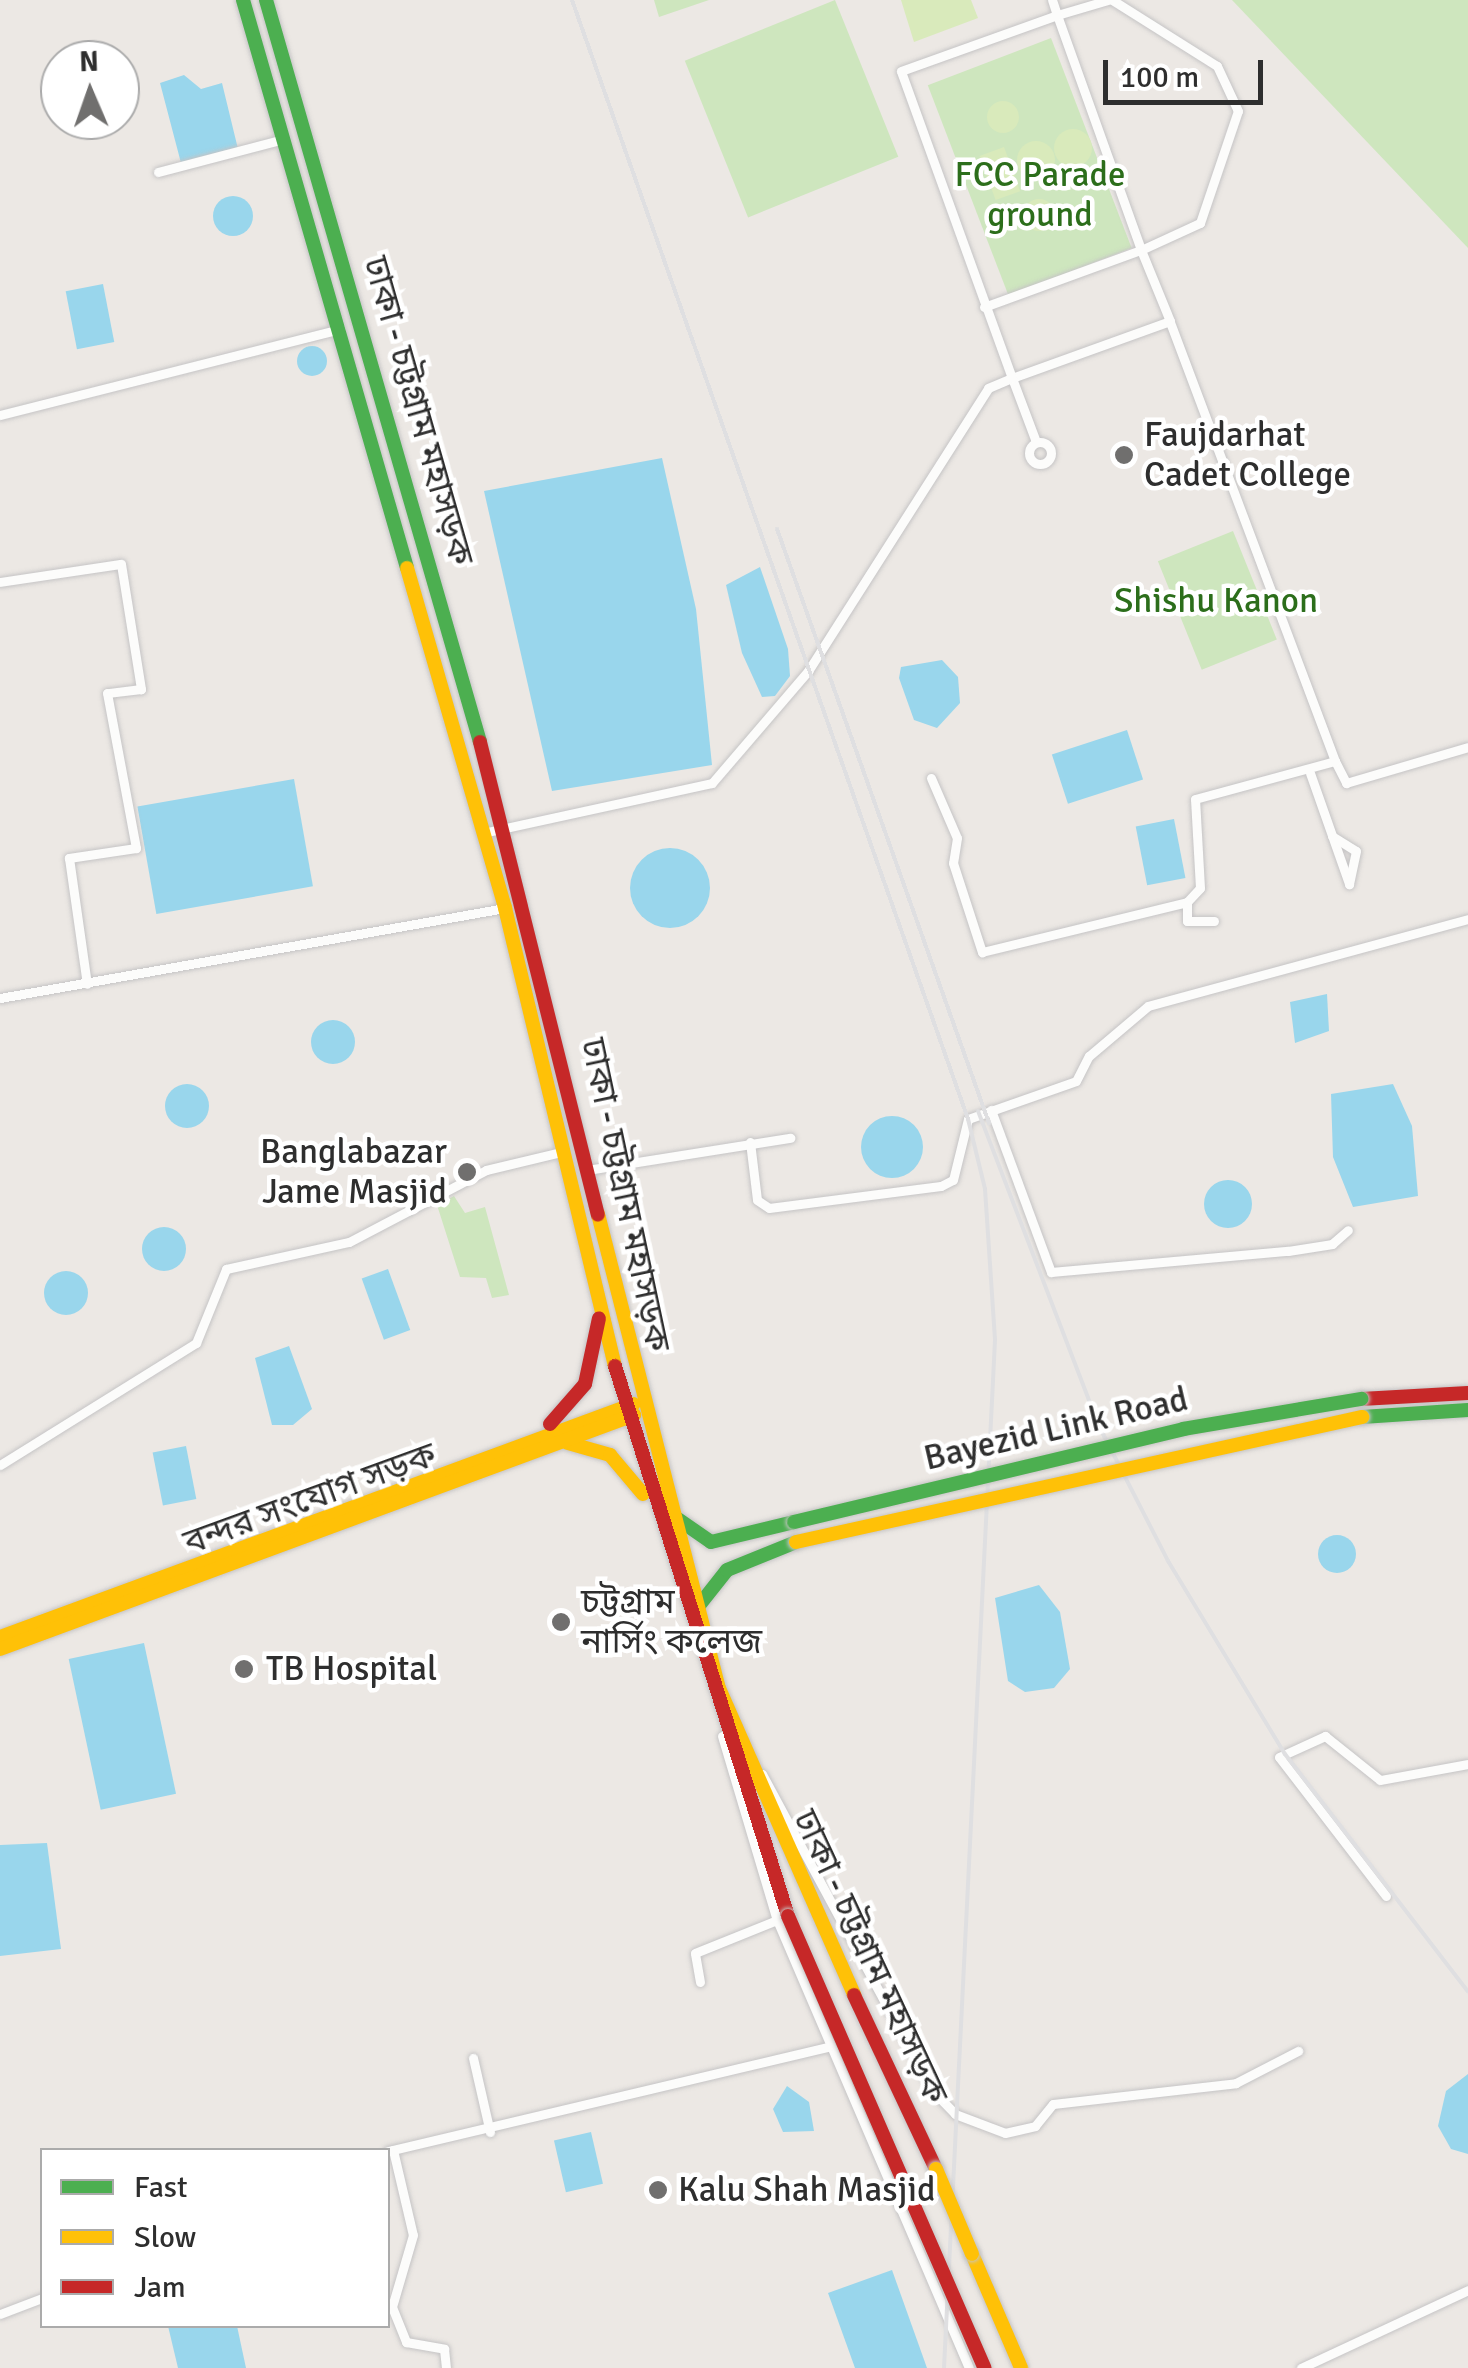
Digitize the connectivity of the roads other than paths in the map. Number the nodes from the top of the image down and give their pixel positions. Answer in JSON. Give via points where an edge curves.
{"nodes":[{"id":1,"x":243,"y":0,"type":"edge"},
{"id":2,"x":266,"y":0,"type":"edge"},
{"id":3,"x":1052,"y":0,"type":"edge"},
{"id":4,"x":1110,"y":0,"type":"edge"},
{"id":5,"x":1057,"y":16,"type":"junction"},
{"id":6,"x":284,"y":138,"type":"junction"},
{"id":7,"x":158,"y":172,"type":"dead end"},
{"id":8,"x":1141,"y":250,"type":"junction"},
{"id":9,"x":984,"y":307,"type":"junction"},
{"id":10,"x":1170,"y":321,"type":"junction"},
{"id":11,"x":340,"y":329,"type":"junction"},
{"id":12,"x":1012,"y":378,"type":"junction"},
{"id":13,"x":0,"y":415,"type":"edge"},
{"id":14,"x":1036,"y":442,"type":"dead end"},
{"id":15,"x":0,"y":582,"type":"edge"},
{"id":16,"x":1468,"y":746,"type":"edge"},
{"id":17,"x":1335,"y":762,"type":"junction"},
{"id":18,"x":1310,"y":773,"type":"junction"},
{"id":19,"x":930,"y":778,"type":"dead end"},
{"id":20,"x":504,"y":826,"type":"junction"},
{"id":21,"x":483,"y":833,"type":"junction"},
{"id":22,"x":1332,"y":836,"type":"junction"},
{"id":23,"x":1187,"y":902,"type":"junction"},
{"id":24,"x":506,"y":908,"type":"junction"},
{"id":25,"x":1468,"y":918,"type":"edge"},
{"id":26,"x":1214,"y":922,"type":"dead end"},
{"id":27,"x":87,"y":984,"type":"junction"},
{"id":28,"x":0,"y":998,"type":"edge"},
{"id":29,"x":991,"y":1110,"type":"junction"},
{"id":30,"x":790,"y":1138,"type":"dead end"},
{"id":31,"x":750,"y":1142,"type":"junction"},
{"id":32,"x":565,"y":1152,"type":"junction"},
{"id":33,"x":586,"y":1170,"type":"junction"},
{"id":34,"x":1348,"y":1230,"type":"dead end"},
{"id":35,"x":600,"y":1296,"type":"junction"},
{"id":36,"x":1468,"y":1393,"type":"edge"},
{"id":37,"x":634,"y":1410,"type":"junction"},
{"id":38,"x":1468,"y":1410,"type":"edge"},
{"id":39,"x":541,"y":1439,"type":"junction"},
{"id":40,"x":0,"y":1465,"type":"edge"},
{"id":41,"x":654,"y":1510,"type":"junction"},
{"id":42,"x":672,"y":1514,"type":"junction"},
{"id":43,"x":697,"y":1608,"type":"junction"},
{"id":44,"x":0,"y":1637,"type":"edge"},
{"id":45,"x":0,"y":1649,"type":"edge"},
{"id":46,"x":722,"y":1736,"type":"junction"},
{"id":47,"x":1468,"y":1764,"type":"edge"},
{"id":48,"x":744,"y":1778,"type":"junction"},
{"id":49,"x":1386,"y":1896,"type":"dead end"},
{"id":50,"x":777,"y":1920,"type":"junction"},
{"id":51,"x":700,"y":1982,"type":"dead end"},
{"id":52,"x":828,"y":2047,"type":"junction"},
{"id":53,"x":1298,"y":2051,"type":"dead end"},
{"id":54,"x":473,"y":2058,"type":"dead end"},
{"id":55,"x":490,"y":2132,"type":"junction"},
{"id":56,"x":390,"y":2150,"type":"edge"},
{"id":57,"x":1468,"y":2290,"type":"edge"},
{"id":58,"x":40,"y":2299,"type":"edge"},
{"id":59,"x":0,"y":2314,"type":"edge"},
{"id":60,"x":446,"y":2368,"type":"edge"},
{"id":61,"x":969,"y":2368,"type":"edge"},
{"id":62,"x":985,"y":2368,"type":"edge"},
{"id":63,"x":1021,"y":2368,"type":"edge"},
{"id":64,"x":1301,"y":2368,"type":"edge"}],
"edges":[{"from":1,"to":6,"type":"main road","name":"ঢাকা - চট্টগ্রাম মহাসড়ক"},
{"from":2,"to":20,"type":"main road","name":"ঢাকা - চট্টগ্রাম মহাসড়ক"},
{"from":3,"to":5,"type":"street"},
{"from":4,"to":5,"type":"street"},
{"from":4,"to":8,"type":"street","via":[[1217,66],[1238,111],[1200,223]]},
{"from":5,"to":8,"type":"street"},
{"from":5,"to":9,"type":"street","via":[[900,72]]},
{"from":6,"to":7,"type":"street"},
{"from":6,"to":11,"type":"main road","name":"ঢাকা - চট্টগ্রাম মহাসড়ক"},
{"from":8,"to":9,"type":"street"},
{"from":8,"to":10,"type":"street"},
{"from":9,"to":12,"type":"street"},
{"from":10,"to":12,"type":"street"},
{"from":10,"to":17,"type":"street"},
{"from":11,"to":13,"type":"street"},
{"from":11,"to":21,"type":"main road","name":"ঢাকা - চট্টগ্রাম মহাসড়ক"},
{"from":12,"to":14,"type":"street"},
{"from":12,"to":20,"type":"street","via":[[988,388],[808,671],[712,783]]},
{"from":15,"to":27,"type":"street","via":[[121,564],[141,689],[108,693],[136,848],[69,858]]},
{"from":16,"to":17,"type":"street","via":[[1346,783]]},
{"from":17,"to":18,"type":"street"},
{"from":18,"to":22,"type":"street"},
{"from":18,"to":23,"type":"street","via":[[1195,798],[1200,888]]},
{"from":19,"to":23,"type":"street","via":[[957,838],[952,863],[982,952]]},
{"from":20,"to":21,"type":"street"},
{"from":20,"to":33,"type":"main road","name":"ঢাকা - চট্টগ্রাম মহাসড়ক"},
{"from":21,"to":24,"type":"main road","name":"ঢাকা - চট্টগ্রাম মহাসড়ক"},
{"from":22,"to":22,"type":"street","via":[[1356,851],[1349,884],[1338,852]]},
{"from":23,"to":26,"type":"street","via":[[1187,926]]},
{"from":24,"to":27,"type":"street"},
{"from":24,"to":32,"type":"main road","name":"ঢাকা - চট্টগ্রাম মহাসড়ক"},
{"from":25,"to":29,"type":"street","via":[[1148,1006],[1089,1056],[1076,1081]]},
{"from":27,"to":28,"type":"street"},
{"from":29,"to":31,"type":"street","via":[[968,1119],[953,1180],[941,1186],[769,1208],[757,1200]]},
{"from":29,"to":34,"type":"street","via":[[1051,1272],[1288,1251],[1332,1244]]},
{"from":30,"to":31,"type":"street"},
{"from":31,"to":33,"type":"street"},
{"from":32,"to":35,"type":"main road","name":"ঢাকা - চট্টগ্রাম মহাসড়ক"},
{"from":32,"to":40,"type":"street","via":[[486,1170],[350,1242],[226,1269],[196,1343]]},
{"from":33,"to":37,"type":"main road","name":"ঢাকা - চট্টগ্রাম মহাসড়ক"},
{"from":35,"to":37,"type":"main road","name":"ঢাকা - চট্টগ্রাম মহাসড়ক"},
{"from":35,"to":39,"type":"main road","via":[[585,1384]]},
{"from":36,"to":42,"type":"main road","name":"Bayezid Link Road","bridge":true,"via":[[1361,1399],[1183,1429],[710,1542]]},
{"from":37,"to":39,"type":"main road","name":"বন্দর সংযোগ সড়ক"},
{"from":37,"to":41,"type":"main road","name":"ঢাকা - চট্টগ্রাম মহাসড়ক"},
{"from":37,"to":42,"type":"main road","name":"ঢাকা - চট্টগ্রাম মহাসড়ক"},
{"from":38,"to":43,"type":"main road","name":"Bayezid Link Road","bridge":true,"via":[[1362,1416],[796,1542],[744,1559]]},
{"from":39,"to":41,"type":"main road","via":[[589,1443],[630,1474]]},
{"from":39,"to":44,"type":"main road","name":"বন্দর সংযোগ সড়ক"},
{"from":39,"to":45,"type":"main road","name":"বন্দর সংযোগ সড়ক"},
{"from":41,"to":46,"type":"main road","name":"ঢাকা - চট্টগ্রাম মহাসড়ক"},
{"from":42,"to":43,"type":"main road","name":"ঢাকা - চট্টগ্রাম মহাসড়ক"},
{"from":43,"to":48,"type":"main road","name":"ঢাকা - চট্টগ্রাম মহাসড়ক"},
{"from":46,"to":48,"type":"main road","name":"ঢাকা - চট্টগ্রাম মহাসড়ক"},
{"from":46,"to":50,"type":"street"},
{"from":47,"to":49,"type":"street","via":[[1380,1780],[1325,1736],[1279,1756]]},
{"from":48,"to":53,"type":"street","via":[[762,1774],[914,2058],[955,2114],[1005,2133],[1035,2126],[1053,2104],[1236,2083],[1272,2072]]},
{"from":48,"to":62,"type":"main road","name":"ঢাকা - চট্টগ্রাম মহাসড়ক","bridge":true,"via":[[841,2046]]},
{"from":48,"to":63,"type":"main road","name":"ঢাকা - চট্টগ্রাম মহাসড়ক","bridge":true,"via":[[936,2169]]},
{"from":50,"to":51,"type":"street","via":[[695,1954]]},
{"from":50,"to":52,"type":"street"},
{"from":52,"to":55,"type":"street"},
{"from":52,"to":61,"type":"street"},
{"from":54,"to":55,"type":"street"},
{"from":55,"to":56,"type":"street"},
{"from":56,"to":60,"type":"street","via":[[413,2235],[392,2308],[406,2342],[444,2349]]},
{"from":57,"to":64,"type":"street"},
{"from":58,"to":59,"type":"street"}]}
